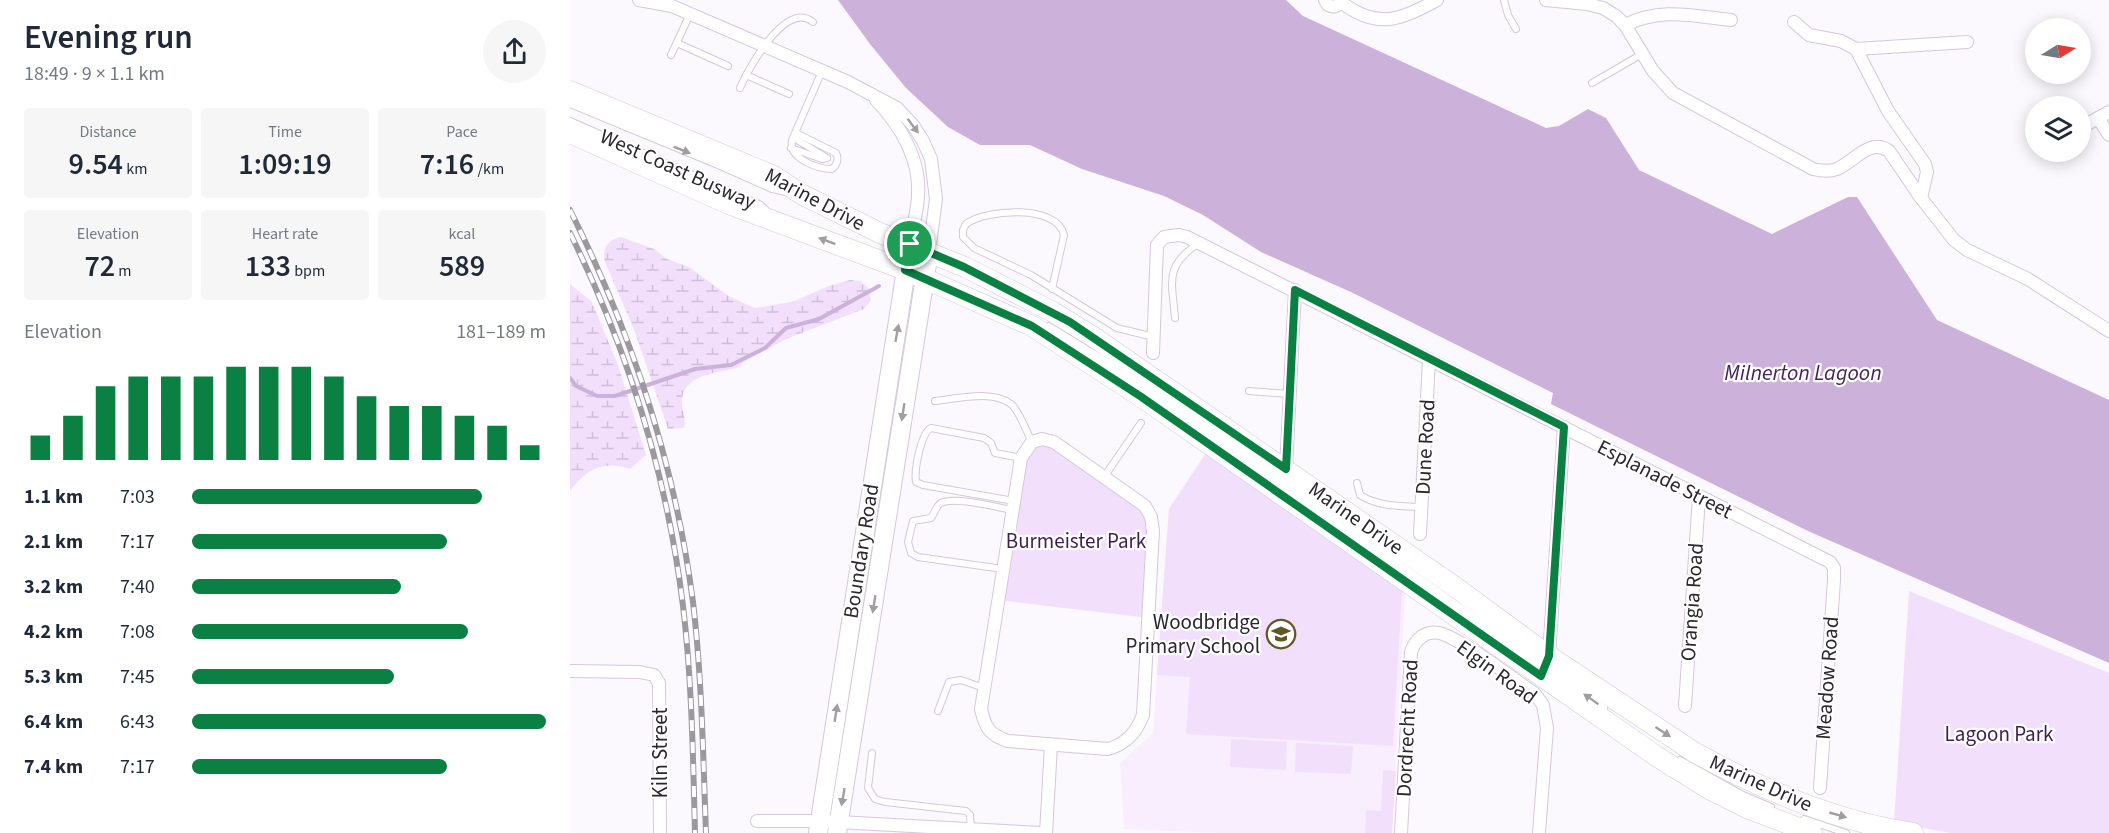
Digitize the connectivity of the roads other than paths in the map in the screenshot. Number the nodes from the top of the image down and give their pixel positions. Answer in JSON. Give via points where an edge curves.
{"nodes":[{"id":1,"x":639,"y":0,"type":"edge"},
{"id":2,"x":1325,"y":0,"type":"edge"},
{"id":3,"x":1437,"y":0,"type":"edge"},
{"id":4,"x":1504,"y":0,"type":"edge"},
{"id":5,"x":1546,"y":0,"type":"edge"},
{"id":6,"x":1341,"y":1,"type":"edge"},
{"id":7,"x":799,"y":10,"type":"dead end"},
{"id":8,"x":690,"y":14,"type":"junction"},
{"id":9,"x":782,"y":16,"type":"dead end"},
{"id":10,"x":1731,"y":20,"type":"dead end"},
{"id":11,"x":813,"y":22,"type":"dead end"},
{"id":12,"x":1794,"y":22,"type":"dead end"},
{"id":13,"x":1625,"y":25,"type":"junction"},
{"id":14,"x":1516,"y":29,"type":"dead end"},
{"id":15,"x":1967,"y":42,"type":"dead end"},
{"id":16,"x":677,"y":43,"type":"junction"},
{"id":17,"x":762,"y":45,"type":"junction"},
{"id":18,"x":1856,"y":49,"type":"junction"},
{"id":19,"x":1642,"y":54,"type":"junction"},
{"id":20,"x":671,"y":55,"type":"dead end"},
{"id":21,"x":728,"y":66,"type":"dead end"},
{"id":22,"x":822,"y":71,"type":"junction"},
{"id":23,"x":746,"y":75,"type":"junction"},
{"id":24,"x":1592,"y":83,"type":"dead end"},
{"id":25,"x":740,"y":88,"type":"dead end"},
{"id":26,"x":570,"y":90,"type":"edge"},
{"id":27,"x":867,"y":91,"type":"junction"},
{"id":28,"x":789,"y":94,"type":"dead end"},
{"id":29,"x":570,"y":104,"type":"edge"},
{"id":30,"x":2104,"y":115,"type":"edge"},
{"id":31,"x":570,"y":121,"type":"edge"},
{"id":32,"x":570,"y":133,"type":"edge"},
{"id":33,"x":2109,"y":135,"type":"edge"},
{"id":34,"x":795,"y":136,"type":"junction"},
{"id":35,"x":791,"y":148,"type":"junction"},
{"id":36,"x":801,"y":194,"type":"junction"},
{"id":37,"x":1921,"y":198,"type":"junction"},
{"id":38,"x":783,"y":224,"type":"junction"},
{"id":39,"x":1199,"y":243,"type":"junction"},
{"id":40,"x":910,"y":244,"type":"junction"},
{"id":41,"x":929,"y":252,"type":"junction"},
{"id":42,"x":905,"y":270,"type":"junction"},
{"id":43,"x":925,"y":278,"type":"junction"},
{"id":44,"x":1052,"y":289,"type":"junction"},
{"id":45,"x":1295,"y":290,"type":"junction"},
{"id":46,"x":1175,"y":318,"type":"dead end"},
{"id":47,"x":2105,"y":327,"type":"edge"},
{"id":48,"x":1154,"y":337,"type":"junction"},
{"id":49,"x":1153,"y":353,"type":"dead end"},
{"id":50,"x":1429,"y":359,"type":"junction"},
{"id":51,"x":1250,"y":391,"type":"dead end"},
{"id":52,"x":1290,"y":394,"type":"junction"},
{"id":53,"x":935,"y":401,"type":"dead end"},
{"id":54,"x":1141,"y":423,"type":"dead end"},
{"id":55,"x":1564,"y":427,"type":"junction"},
{"id":56,"x":1032,"y":442,"type":"junction"},
{"id":57,"x":1021,"y":458,"type":"junction"},
{"id":58,"x":1286,"y":469,"type":"junction"},
{"id":59,"x":1104,"y":478,"type":"junction"},
{"id":60,"x":1357,"y":483,"type":"dead end"},
{"id":61,"x":1700,"y":497,"type":"junction"},
{"id":62,"x":1013,"y":506,"type":"junction"},
{"id":63,"x":1422,"y":507,"type":"junction"},
{"id":64,"x":1420,"y":534,"type":"dead end"},
{"id":65,"x":1003,"y":568,"type":"junction"},
{"id":66,"x":1834,"y":568,"type":"joint"},
{"id":67,"x":1431,"y":633,"type":"joint"},
{"id":68,"x":1545,"y":666,"type":"junction"},
{"id":69,"x":570,"y":671,"type":"edge"},
{"id":70,"x":984,"y":688,"type":"junction"},
{"id":71,"x":1685,"y":706,"type":"dead end"},
{"id":72,"x":938,"y":711,"type":"dead end"},
{"id":73,"x":1611,"y":713,"type":"dead end"},
{"id":74,"x":1051,"y":745,"type":"junction"},
{"id":75,"x":873,"y":753,"type":"dead end"},
{"id":76,"x":1676,"y":758,"type":"dead end"},
{"id":77,"x":1820,"y":788,"type":"dead end"},
{"id":78,"x":1775,"y":809,"type":"dead end"},
{"id":79,"x":757,"y":821,"type":"dead end"},
{"id":80,"x":1807,"y":826,"type":"edge"},
{"id":81,"x":819,"y":827,"type":"edge"},
{"id":82,"x":838,"y":828,"type":"edge"},
{"id":83,"x":904,"y":830,"type":"edge"},
{"id":84,"x":978,"y":831,"type":"edge"},
{"id":85,"x":1892,"y":831,"type":"edge"},
{"id":86,"x":660,"y":833,"type":"edge"},
{"id":87,"x":1039,"y":833,"type":"edge"},
{"id":88,"x":1046,"y":833,"type":"edge"},
{"id":89,"x":1401,"y":833,"type":"edge"},
{"id":90,"x":1539,"y":833,"type":"edge"},
{"id":91,"x":1846,"y":833,"type":"edge"},
{"id":92,"x":1913,"y":833,"type":"edge"}],
"edges":[{"from":1,"to":8,"type":"street"},
{"from":2,"to":6,"type":"street","via":[[1332,7]]},
{"from":3,"to":6,"type":"street","via":[[1409,15],[1386,19],[1358,15]]},
{"from":4,"to":14,"type":"lane"},
{"from":5,"to":13,"type":"street","via":[[1603,8]]},
{"from":7,"to":11,"type":"lane"},
{"from":8,"to":16,"type":"lane"},
{"from":8,"to":17,"type":"street"},
{"from":9,"to":17,"type":"lane"},
{"from":10,"to":13,"type":"street","via":[[1666,13],[1651,14]]},
{"from":12,"to":18,"type":"street","via":[[1809,35],[1841,41]]},
{"from":13,"to":19,"type":"street"},
{"from":15,"to":18,"type":"street"},
{"from":16,"to":20,"type":"lane"},
{"from":16,"to":21,"type":"lane"},
{"from":17,"to":22,"type":"street"},
{"from":17,"to":23,"type":"lane"},
{"from":18,"to":37,"type":"street","via":[[1888,111],[1925,164]]},
{"from":19,"to":24,"type":"lane"},
{"from":19,"to":37,"type":"street","via":[[1673,93],[1813,169],[1838,168],[1865,150],[1884,148]]},
{"from":22,"to":27,"type":"street"},
{"from":22,"to":34,"type":"lane"},
{"from":23,"to":25,"type":"lane"},
{"from":23,"to":28,"type":"lane"},
{"from":26,"to":36,"type":"main road","name":"Marine Drive","via":[[746,163]]},
{"from":27,"to":40,"type":"street","via":[[901,130],[914,162],[918,197]]},
{"from":27,"to":41,"type":"street","one_way":true,"via":[[897,108],[918,133],[931,159],[936,199]]},
{"from":29,"to":36,"type":"lane","name":"West Coast Busway","one_way":true,"via":[[772,189]]},
{"from":30,"to":33,"type":"street"},
{"from":31,"to":38,"type":"lane","name":"West Coast Busway","via":[[761,206]]},
{"from":32,"to":38,"type":"main road","name":"Marine Drive"},
{"from":34,"to":35,"type":"lane"},
{"from":34,"to":35,"type":"lane","via":[[827,158]]},
{"from":34,"to":35,"type":"lane","via":[[833,150],[838,162],[832,169],[822,168],[799,158]]},
{"from":36,"to":40,"type":"main road","name":"Marine Drive"},
{"from":37,"to":47,"type":"street","via":[[1954,240],[1967,250],[2028,279]]},
{"from":42,"to":38,"type":"main road","name":"Marine Drive","one_way":true},
{"from":39,"to":45,"type":"street","name":"Esplanade Street"},
{"from":39,"to":46,"type":"lane","via":[[1184,253],[1174,269]]},
{"from":39,"to":48,"type":"street","name":"Esplanade Street","via":[[1170,235],[1160,241],[1156,250]]},
{"from":40,"to":41,"type":"main road","name":"Marine Drive"},
{"from":40,"to":42,"type":"main road","name":"Boundary Road"},
{"from":41,"to":43,"type":"main road","name":"Boundary Road"},
{"from":41,"to":58,"type":"main road","name":"Marine Drive","via":[[1070,322]]},
{"from":42,"to":43,"type":"main road","name":"Marine Drive"},
{"from":81,"to":42,"type":"main road","name":"Boundary Road","one_way":true},
{"from":43,"to":68,"type":"main road","name":"Marine Drive","via":[[1019,319]]},
{"from":43,"to":82,"type":"main road","name":"Boundary Road","one_way":true},
{"from":44,"to":44,"type":"lane","via":[[967,243],[963,237],[966,224],[983,216],[1009,212],[1036,214],[1057,222],[1064,235]]},
{"from":44,"to":48,"type":"lane","via":[[1117,328]]},
{"from":45,"to":50,"type":"street","name":"Esplanade Street"},
{"from":45,"to":52,"type":"street"},
{"from":48,"to":49,"type":"street"},
{"from":50,"to":55,"type":"street","name":"Esplanade Street"},
{"from":50,"to":63,"type":"street","name":"Dune Road"},
{"from":51,"to":52,"type":"lane"},
{"from":52,"to":58,"type":"street"},
{"from":53,"to":56,"type":"lane","via":[[972,396],[1009,403]]},
{"from":54,"to":59,"type":"lane"},
{"from":55,"to":61,"type":"street","name":"Esplanade Street"},
{"from":55,"to":68,"type":"street"},
{"from":56,"to":57,"type":"street"},
{"from":56,"to":59,"type":"street","via":[[1054,442]]},
{"from":57,"to":62,"type":"street"},
{"from":57,"to":62,"type":"lane","via":[[995,453],[984,438],[931,429],[924,434],[915,474],[916,482],[923,485]]},
{"from":58,"to":68,"type":"main road","name":"Marine Drive","via":[[1458,589]]},
{"from":59,"to":74,"type":"street","via":[[1145,506],[1151,517],[1143,715],[1138,729],[1119,746],[1108,749]]},
{"from":60,"to":63,"type":"lane","via":[[1360,495],[1373,502]]},
{"from":61,"to":66,"type":"street","name":"Esplanade Street","via":[[1830,562]]},
{"from":61,"to":71,"type":"street","name":"Orangia Road"},
{"from":62,"to":65,"type":"street"},
{"from":62,"to":65,"type":"lane","via":[[944,502],[931,518],[913,521],[908,542],[911,554],[918,556]]},
{"from":63,"to":64,"type":"street","name":"Dune Road"},
{"from":65,"to":70,"type":"street"},
{"from":66,"to":77,"type":"street","name":"Meadow Road"},
{"from":67,"to":89,"type":"street","name":"Dordrecht Road","via":[[1417,639],[1410,652]]},
{"from":67,"to":90,"type":"street","name":"Elgin Road","via":[[1440,633],[1459,643],[1534,694],[1543,705],[1547,728]]},
{"from":73,"to":68,"type":"lane","one_way":true},
{"from":68,"to":80,"type":"main road","name":"Marine Drive","via":[[1656,756],[1709,789],[1749,808]]},
{"from":68,"to":85,"type":"main road","name":"Marine Drive","one_way":true,"via":[[1718,766],[1792,800]]},
{"from":69,"to":86,"type":"street","name":"Kiln Street","via":[[640,672],[654,675],[659,683]]},
{"from":70,"to":72,"type":"lane","via":[[961,680],[949,682]]},
{"from":70,"to":74,"type":"street","via":[[981,709],[988,731],[1008,741]]},
{"from":74,"to":88,"type":"street"},
{"from":75,"to":84,"type":"lane","via":[[868,788],[875,799],[966,811]]},
{"from":76,"to":78,"type":"lane"},
{"from":79,"to":81,"type":"street"},
{"from":80,"to":91,"type":"lane"},
{"from":81,"to":82,"type":"street"},
{"from":82,"to":83,"type":"street"},
{"from":83,"to":84,"type":"street"},
{"from":84,"to":87,"type":"street"},
{"from":85,"to":92,"type":"main road","name":"Marine Drive"}]}
